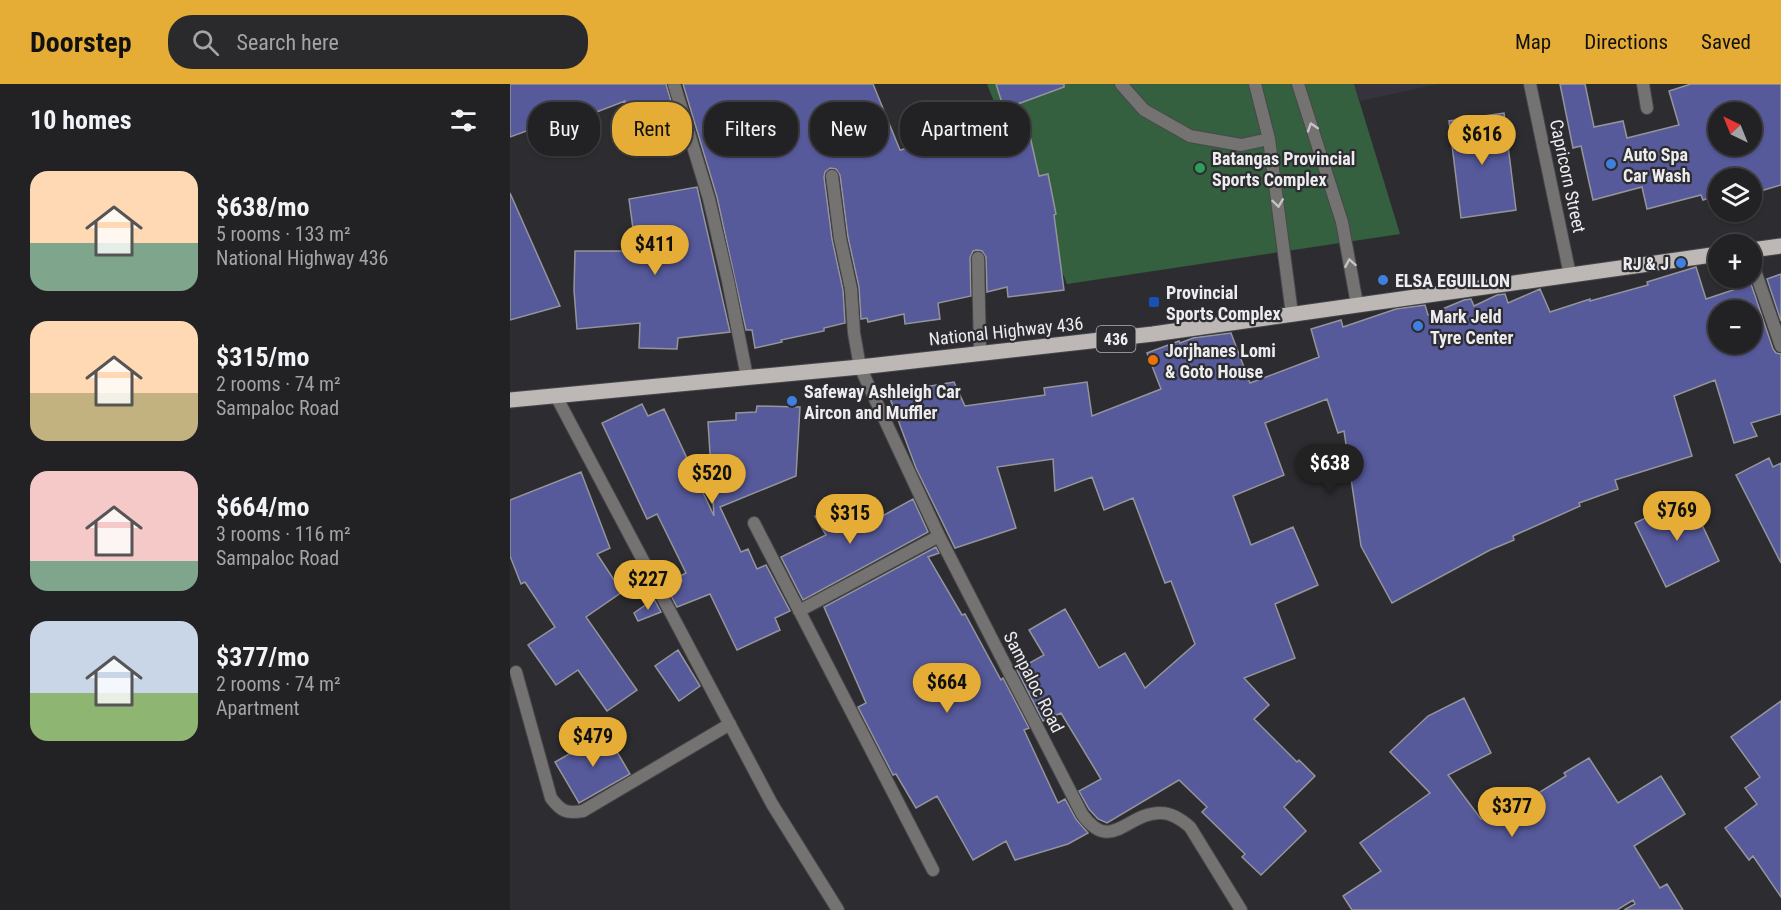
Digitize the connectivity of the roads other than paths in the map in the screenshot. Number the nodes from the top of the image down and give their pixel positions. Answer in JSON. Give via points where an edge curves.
{"nodes":[{"id":1,"x":674,"y":84,"type":"edge"},
{"id":2,"x":1121,"y":84,"type":"edge"},
{"id":3,"x":1255,"y":84,"type":"edge"},
{"id":4,"x":1298,"y":84,"type":"edge"},
{"id":5,"x":1530,"y":84,"type":"edge"},
{"id":6,"x":1643,"y":84,"type":"edge"},
{"id":7,"x":1647,"y":108,"type":"dead end"},
{"id":8,"x":1269,"y":139,"type":"junction"},
{"id":9,"x":832,"y":176,"type":"dead end"},
{"id":10,"x":1781,"y":246,"type":"edge"},
{"id":11,"x":1762,"y":249,"type":"edge"},
{"id":12,"x":1708,"y":256,"type":"edge"},
{"id":13,"x":978,"y":258,"type":"dead end"},
{"id":14,"x":1570,"y":275,"type":"junction"},
{"id":15,"x":1761,"y":288,"type":"edge"},
{"id":16,"x":1357,"y":304,"type":"junction"},
{"id":17,"x":1292,"y":314,"type":"junction"},
{"id":18,"x":1781,"y":346,"type":"edge"},
{"id":19,"x":980,"y":353,"type":"junction"},
{"id":20,"x":860,"y":367,"type":"junction"},
{"id":21,"x":747,"y":377,"type":"junction"},
{"id":22,"x":556,"y":396,"type":"junction"},
{"id":23,"x":510,"y":400,"type":"edge"},
{"id":24,"x":754,"y":523,"type":"dead end"},
{"id":25,"x":939,"y":536,"type":"junction"},
{"id":26,"x":799,"y":611,"type":"junction"},
{"id":27,"x":516,"y":672,"type":"dead end"},
{"id":28,"x":730,"y":724,"type":"junction"},
{"id":29,"x":933,"y":870,"type":"dead end"},
{"id":30,"x":838,"y":910,"type":"edge"},
{"id":31,"x":1240,"y":910,"type":"edge"}],
"edges":[{"from":1,"to":21,"type":"street","via":[[709,199]]},
{"from":2,"to":8,"type":"street","via":[[1144,110],[1190,136],[1242,145]]},
{"from":3,"to":8,"type":"street"},
{"from":16,"to":4,"type":"street","one_way":true,"via":[[1342,222]]},
{"from":5,"to":14,"type":"street","name":"Capricorn Street"},
{"from":6,"to":7,"type":"street"},
{"from":8,"to":17,"type":"street","one_way":true},
{"from":9,"to":20,"type":"street","name":"Sampaloc Road"},
{"from":10,"to":11,"type":"main road"},
{"from":12,"to":14,"type":"main road","name":"National Highway 436","number":"436"},
{"from":13,"to":19,"type":"street"},
{"from":14,"to":16,"type":"main road","name":"National Highway 436","number":"436"},
{"from":15,"to":18,"type":"street"},
{"from":16,"to":17,"type":"main road","name":"National Highway 436","number":"436"},
{"from":17,"to":19,"type":"main road","name":"National Highway 436","number":"436"},
{"from":19,"to":20,"type":"main road","name":"National Highway 436","number":"436"},
{"from":20,"to":21,"type":"main road","name":"National Highway 436","number":"436"},
{"from":20,"to":25,"type":"street","name":"Sampaloc Road"},
{"from":21,"to":22,"type":"main road","name":"National Highway 436","number":"436"},
{"from":22,"to":23,"type":"main road","name":"National Highway 436","number":"436"},
{"from":22,"to":28,"type":"street"},
{"from":24,"to":26,"type":"street"},
{"from":25,"to":26,"type":"street"},
{"from":25,"to":31,"type":"street","name":"Sampaloc Road","via":[[1090,826],[1109,833],[1148,815],[1161,813],[1178,818],[1190,827]]},
{"from":26,"to":29,"type":"street"},
{"from":27,"to":28,"type":"street","via":[[551,798],[559,810],[569,814],[583,811]]},
{"from":28,"to":30,"type":"street","via":[[772,804]]}]}
